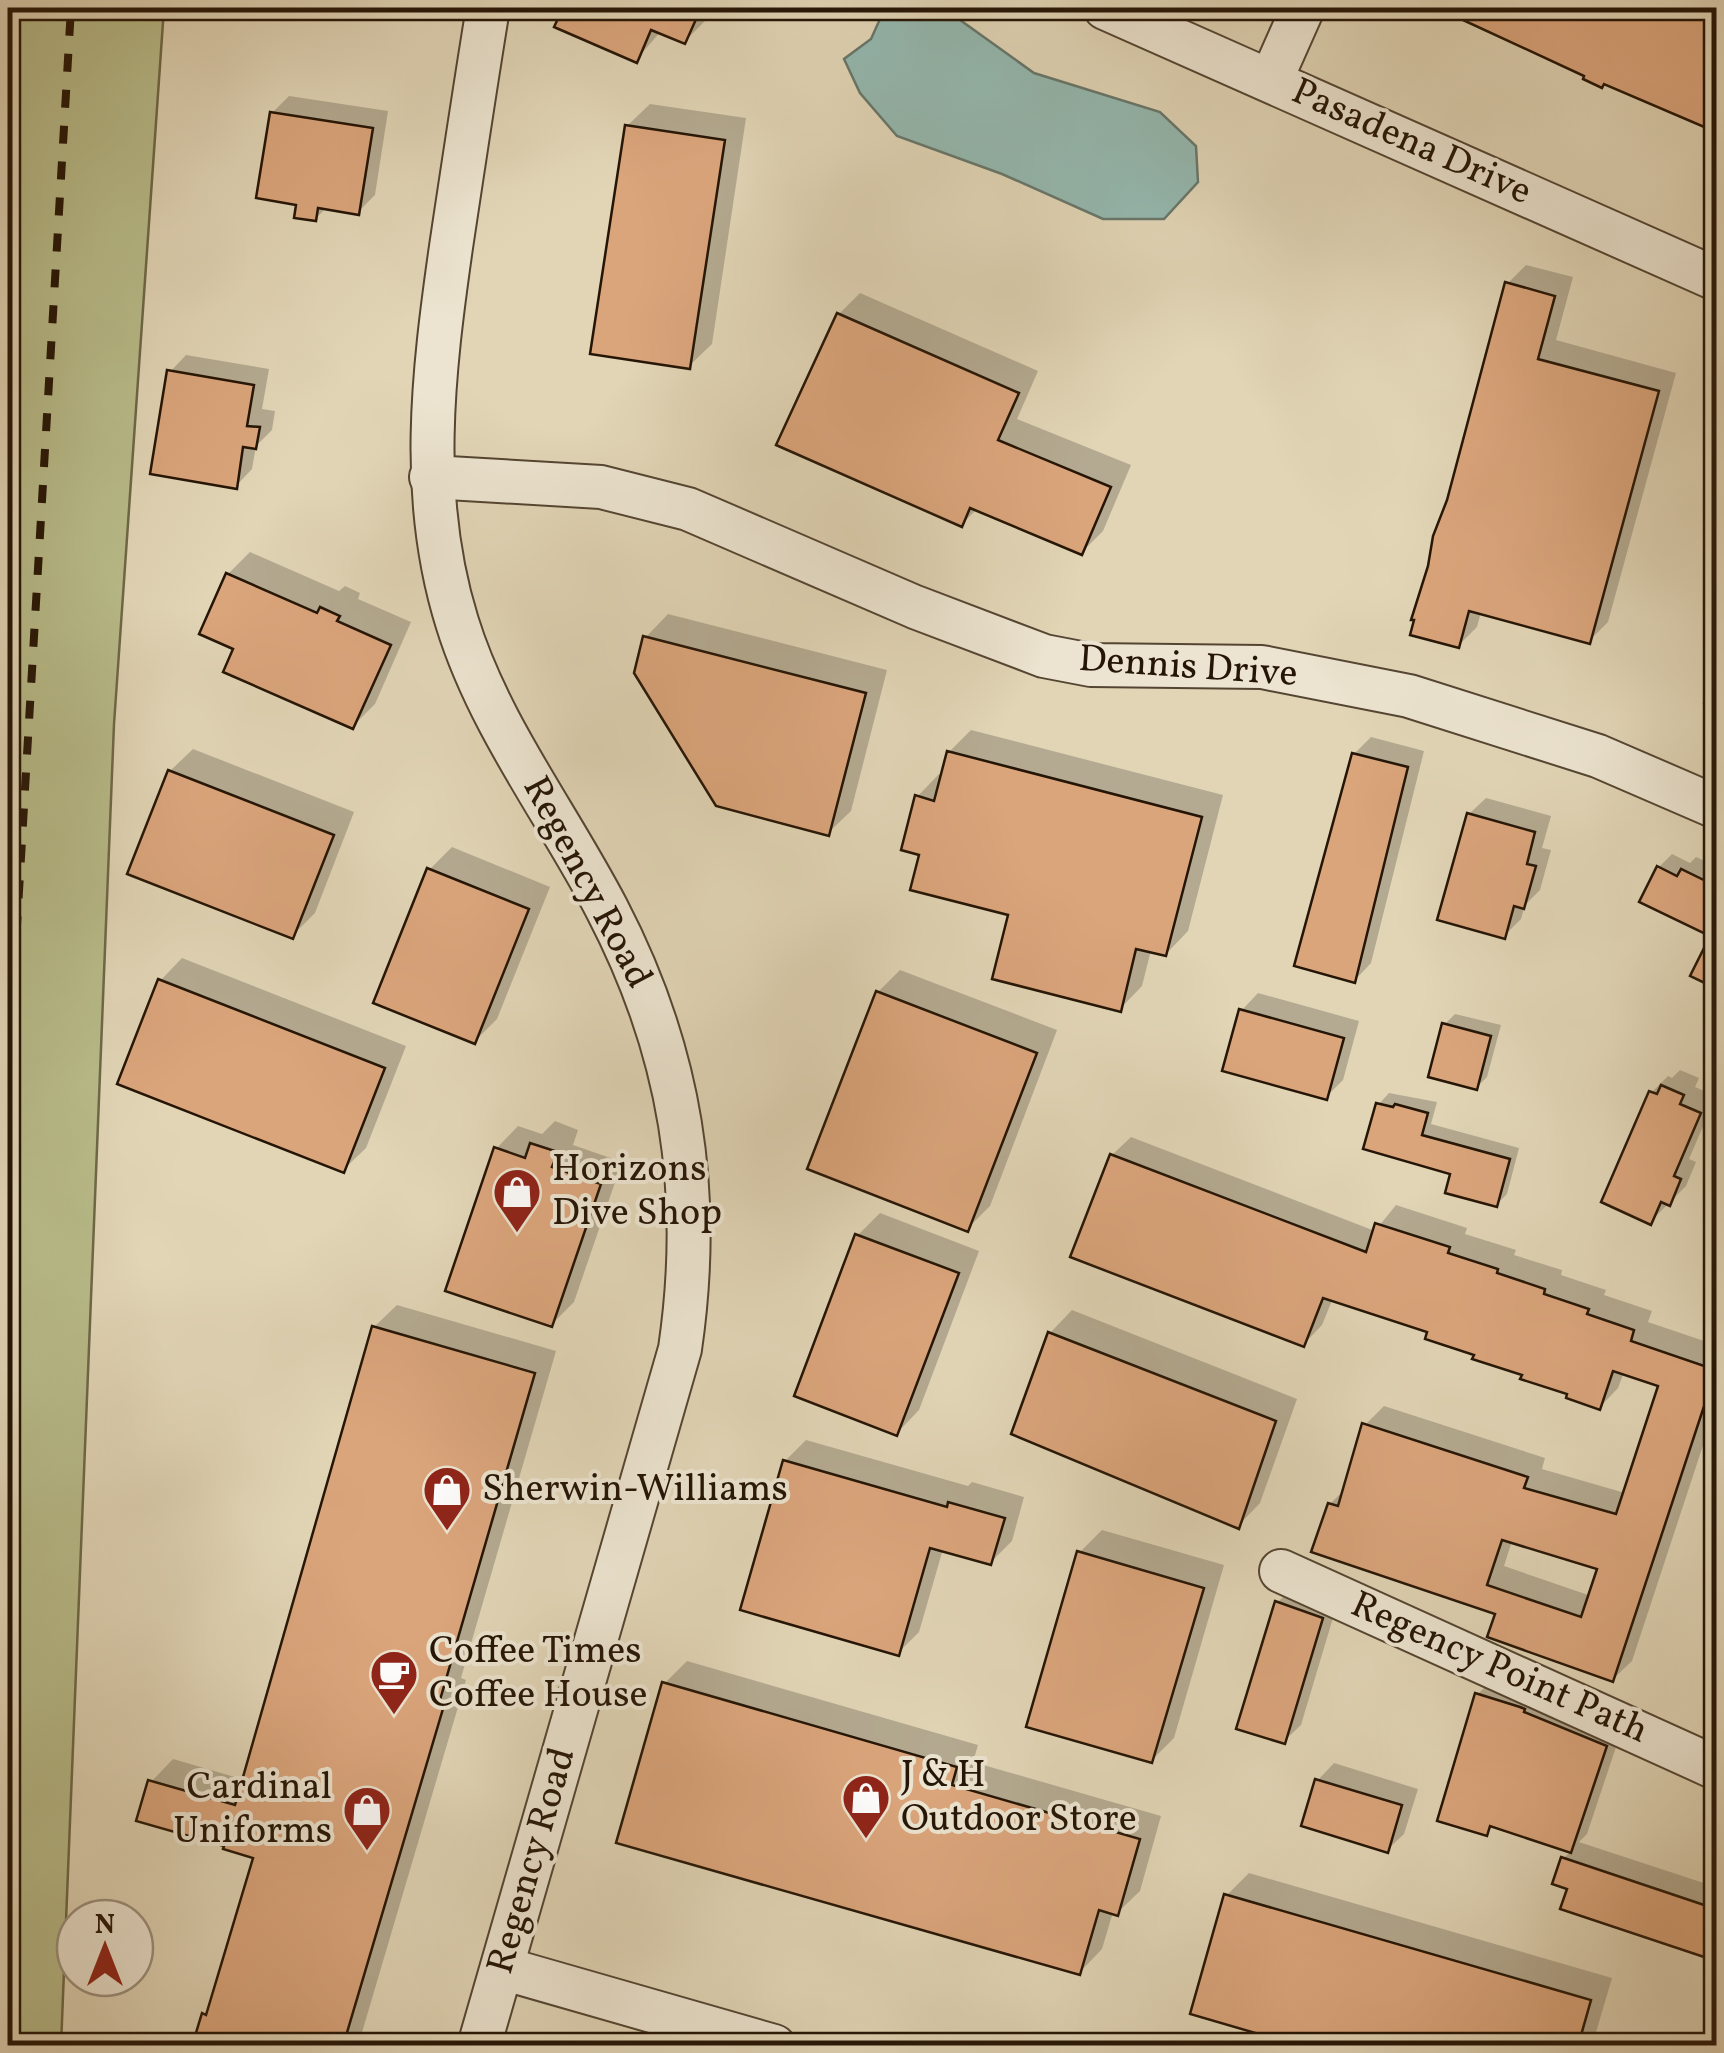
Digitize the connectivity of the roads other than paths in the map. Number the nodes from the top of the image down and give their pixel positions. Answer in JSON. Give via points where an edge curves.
{"nodes":[{"id":1,"x":488,"y":8,"type":"edge"},
{"id":2,"x":1105,"y":8,"type":"edge"},
{"id":3,"x":1303,"y":8,"type":"edge"},
{"id":4,"x":1271,"y":80,"type":"junction"},
{"id":5,"x":1716,"y":278,"type":"edge"},
{"id":6,"x":431,"y":476,"type":"junction"},
{"id":7,"x":1716,"y":806,"type":"edge"},
{"id":8,"x":1281,"y":1572,"type":"dead end"},
{"id":9,"x":1716,"y":1768,"type":"edge"},
{"id":10,"x":502,"y":1968,"type":"junction"},
{"id":11,"x":479,"y":2046,"type":"edge"},
{"id":12,"x":774,"y":2046,"type":"edge"}],
"edges":[{"from":1,"to":6,"type":"street","name":"Regency Road","via":[[437,348]]},
{"from":2,"to":4,"type":"street","name":"Pasadena Drive"},
{"from":3,"to":4,"type":"street"},
{"from":4,"to":5,"type":"street","name":"Pasadena Drive"},
{"from":6,"to":7,"type":"street","name":"Dennis Drive","via":[[571,483],[688,509],[914,608],[1044,656],[1090,664],[1262,668],[1409,696],[1598,756]]},
{"from":6,"to":10,"type":"street","name":"Regency Road","via":[[456,621],[480,684],[607,908],[649,1002],[678,1100],[690,1212],[680,1349]]},
{"from":8,"to":9,"type":"street","name":"Regency Point Path"},
{"from":10,"to":11,"type":"street","name":"Regency Road"},
{"from":10,"to":12,"type":"street"}]}
